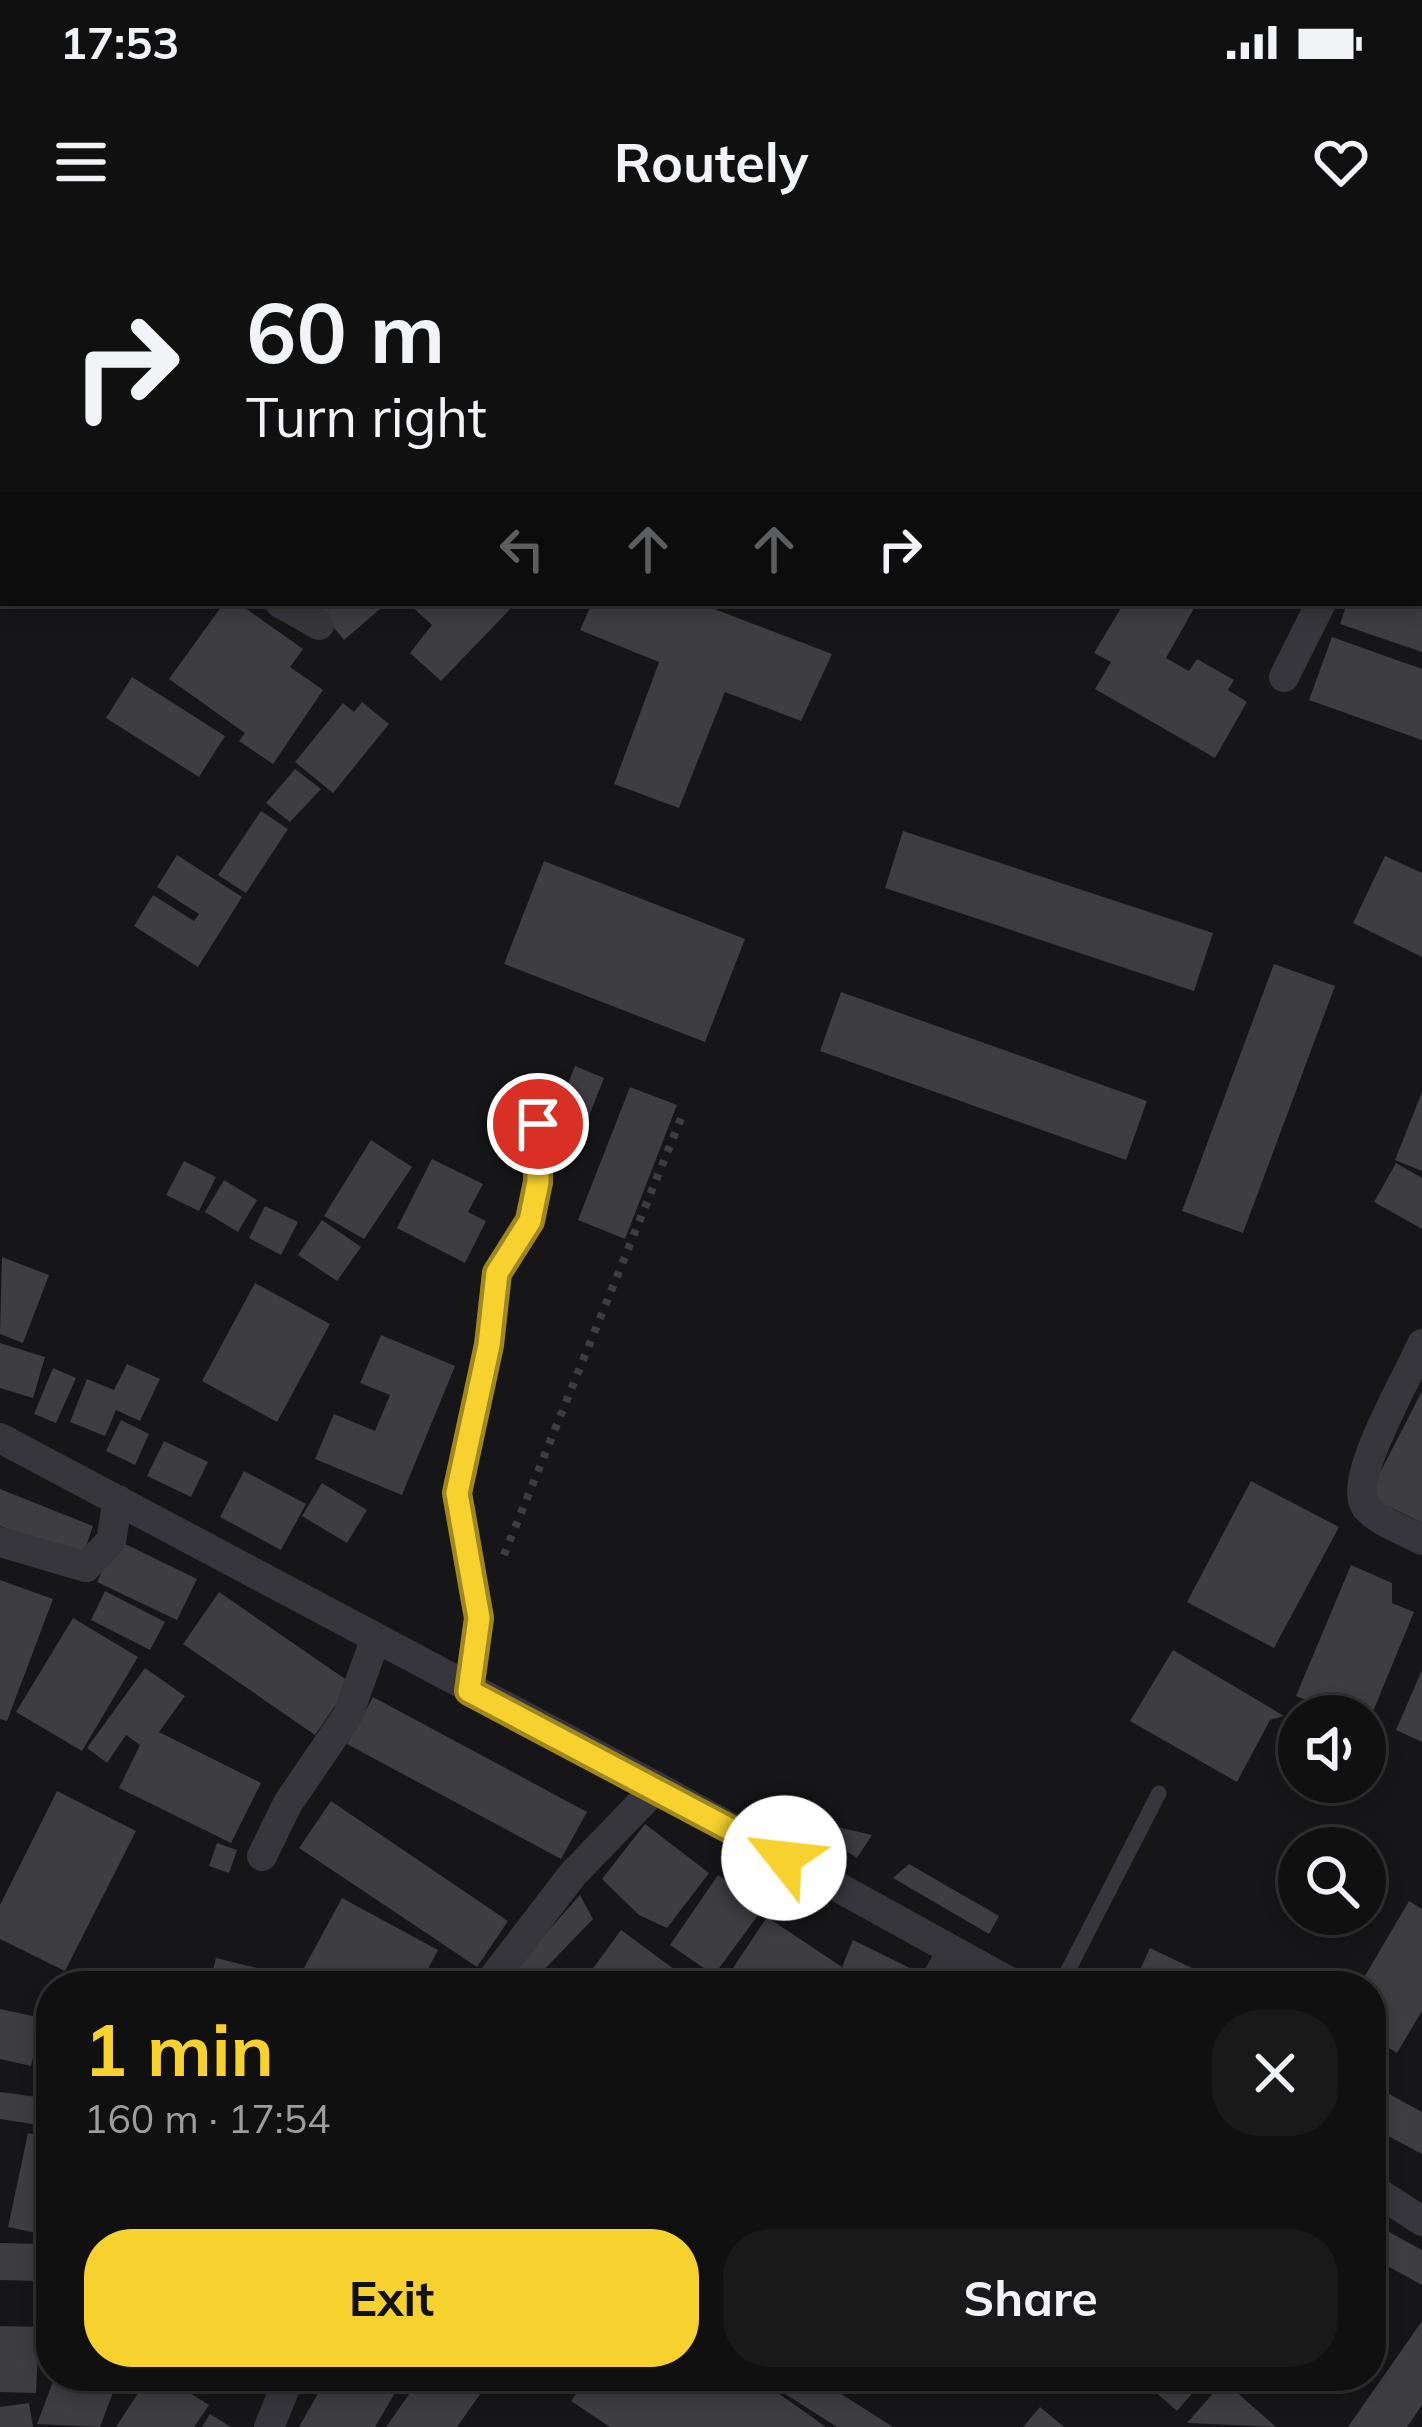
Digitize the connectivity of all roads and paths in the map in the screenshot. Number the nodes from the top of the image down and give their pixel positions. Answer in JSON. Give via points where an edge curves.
{"nodes":[{"id":1,"x":285,"y":606,"type":"edge"},
{"id":2,"x":1319,"y":606,"type":"edge"},
{"id":3,"x":319,"y":625,"type":"dead end"},
{"id":4,"x":1283,"y":677,"type":"dead end"},
{"id":5,"x":682,"y":1116,"type":"dead end"},
{"id":6,"x":538,"y":1124,"type":"dead end"},
{"id":7,"x":1422,"y":1344,"type":"edge"},
{"id":8,"x":0,"y":1438,"type":"edge"},
{"id":9,"x":118,"y":1500,"type":"junction"},
{"id":10,"x":1422,"y":1540,"type":"edge"},
{"id":11,"x":0,"y":1542,"type":"edge"},
{"id":12,"x":502,"y":1558,"type":"dead end"},
{"id":13,"x":376,"y":1640,"type":"junction"},
{"id":14,"x":469,"y":1691,"type":"junction"},
{"id":15,"x":657,"y":1787,"type":"junction"},
{"id":16,"x":1159,"y":1792,"type":"dead end"},
{"id":17,"x":262,"y":1856,"type":"dead end"},
{"id":18,"x":953,"y":1951,"type":"junction"},
{"id":19,"x":499,"y":1971,"type":"edge"},
{"id":20,"x":941,"y":1971,"type":"edge"},
{"id":21,"x":990,"y":1971,"type":"edge"},
{"id":22,"x":1068,"y":1971,"type":"edge"},
{"id":23,"x":1386,"y":2198,"type":"edge"},
{"id":24,"x":1422,"y":2221,"type":"edge"},
{"id":25,"x":282,"y":2391,"type":"edge"},
{"id":26,"x":268,"y":2427,"type":"edge"}],
"edges":[{"from":1,"to":3,"type":"street"},
{"from":2,"to":4,"type":"street"},
{"from":5,"to":12,"type":"path"},
{"from":6,"to":14,"type":"street","via":[[530,1221],[497,1273],[457,1493],[479,1618]]},
{"from":7,"to":10,"type":"street","via":[[1359,1492],[1367,1510]]},
{"from":8,"to":9,"type":"street"},
{"from":9,"to":11,"type":"street","via":[[111,1541],[86,1567]]},
{"from":9,"to":13,"type":"street"},
{"from":13,"to":14,"type":"street"},
{"from":13,"to":17,"type":"street","via":[[348,1715]]},
{"from":14,"to":15,"type":"street"},
{"from":15,"to":18,"type":"street"},
{"from":15,"to":19,"type":"street","via":[[573,1874]]},
{"from":16,"to":22,"type":"lane"},
{"from":18,"to":20,"type":"street"},
{"from":18,"to":21,"type":"street"},
{"from":23,"to":24,"type":"street"},
{"from":25,"to":26,"type":"street"}]}
